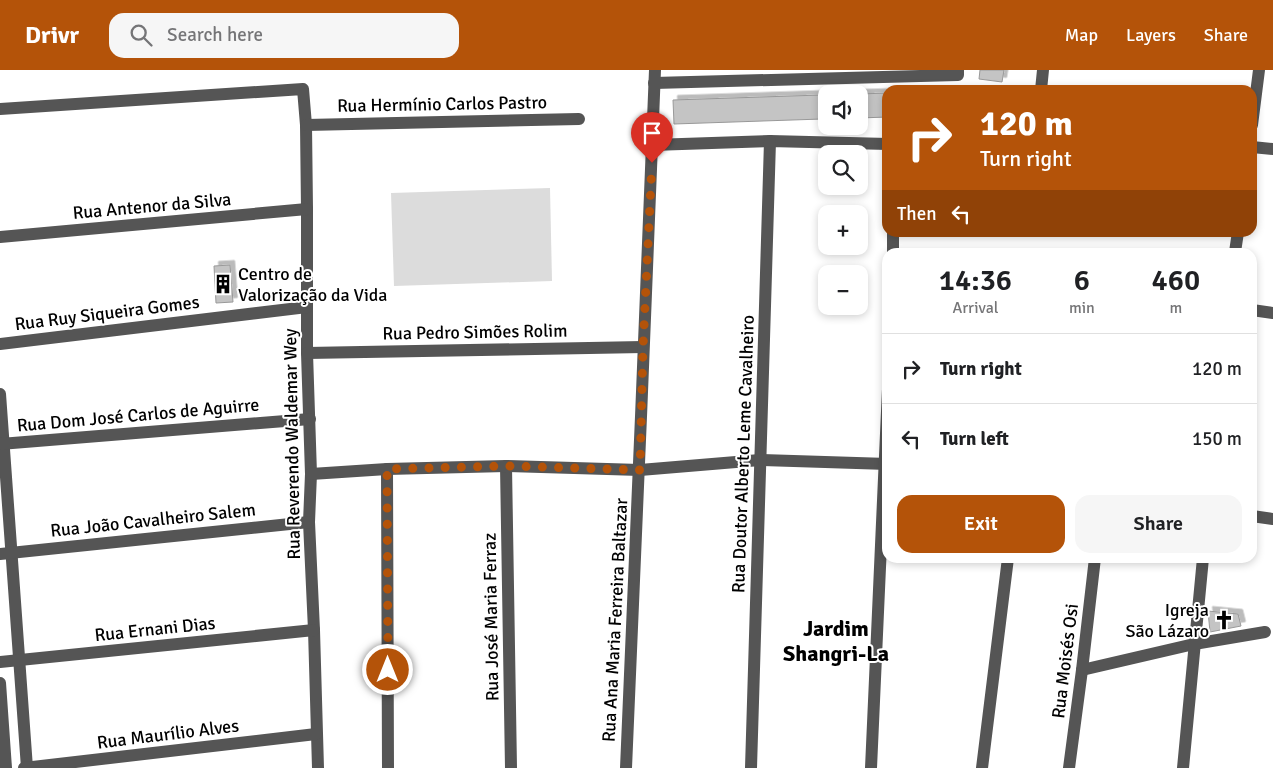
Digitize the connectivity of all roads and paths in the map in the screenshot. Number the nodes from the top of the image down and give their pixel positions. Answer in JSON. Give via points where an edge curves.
{"nodes":[{"id":1,"x":654,"y":70,"type":"edge"},
{"id":2,"x":958,"y":70,"type":"edge"},
{"id":3,"x":1044,"y":70,"type":"edge"},
{"id":4,"x":1259,"y":70,"type":"edge"},
{"id":5,"x":654,"y":83,"type":"junction"},
{"id":6,"x":1042,"y":85,"type":"edge"},
{"id":7,"x":1257,"y":86,"type":"edge"},
{"id":8,"x":0,"y":109,"type":"edge"},
{"id":9,"x":579,"y":119,"type":"dead end"},
{"id":10,"x":306,"y":124,"type":"junction"},
{"id":11,"x":770,"y":141,"type":"junction"},
{"id":12,"x":882,"y":144,"type":"edge"},
{"id":13,"x":652,"y":145,"type":"junction"},
{"id":14,"x":1257,"y":147,"type":"edge"},
{"id":15,"x":1273,"y":148,"type":"edge"},
{"id":16,"x":307,"y":209,"type":"junction"},
{"id":17,"x":0,"y":237,"type":"edge"},
{"id":18,"x":307,"y":307,"type":"junction"},
{"id":19,"x":1257,"y":311,"type":"edge"},
{"id":20,"x":1273,"y":313,"type":"edge"},
{"id":21,"x":0,"y":344,"type":"edge"},
{"id":22,"x":643,"y":347,"type":"junction"},
{"id":23,"x":307,"y":353,"type":"junction"},
{"id":24,"x":0,"y":394,"type":"edge"},
{"id":25,"x":310,"y":419,"type":"junction"},
{"id":26,"x":2,"y":444,"type":"edge"},
{"id":27,"x":760,"y":460,"type":"junction"},
{"id":28,"x":882,"y":464,"type":"edge"},
{"id":29,"x":506,"y":466,"type":"junction"},
{"id":30,"x":387,"y":469,"type":"junction"},
{"id":31,"x":640,"y":470,"type":"junction"},
{"id":32,"x":311,"y":474,"type":"junction"},
{"id":33,"x":1257,"y":517,"type":"edge"},
{"id":34,"x":1273,"y":519,"type":"edge"},
{"id":35,"x":309,"y":522,"type":"junction"},
{"id":36,"x":882,"y":545,"type":"edge"},
{"id":37,"x":6,"y":553,"type":"edge"},
{"id":38,"x":1007,"y":563,"type":"edge"},
{"id":39,"x":1094,"y":563,"type":"edge"},
{"id":40,"x":1202,"y":563,"type":"edge"},
{"id":41,"x":314,"y":630,"type":"junction"},
{"id":42,"x":1265,"y":632,"type":"dead end"},
{"id":43,"x":1194,"y":644,"type":"junction"},
{"id":44,"x":19,"y":660,"type":"junction"},
{"id":45,"x":0,"y":662,"type":"edge"},
{"id":46,"x":1082,"y":670,"type":"junction"},
{"id":47,"x":0,"y":683,"type":"edge"},
{"id":48,"x":316,"y":734,"type":"junction"},
{"id":49,"x":6,"y":768,"type":"edge"},
{"id":50,"x":26,"y":768,"type":"edge"},
{"id":51,"x":318,"y":768,"type":"edge"},
{"id":52,"x":388,"y":768,"type":"edge"},
{"id":53,"x":511,"y":768,"type":"edge"},
{"id":54,"x":626,"y":768,"type":"edge"},
{"id":55,"x":751,"y":768,"type":"edge"},
{"id":56,"x":871,"y":768,"type":"edge"},
{"id":57,"x":982,"y":768,"type":"edge"},
{"id":58,"x":1069,"y":768,"type":"edge"},
{"id":59,"x":1183,"y":768,"type":"edge"}],
"edges":[{"from":1,"to":5,"type":"street","name":"Rua Ana Maria Ferreira Baltazar"},
{"from":2,"to":5,"type":"street","via":[[958,75]]},
{"from":3,"to":6,"type":"street"},
{"from":4,"to":7,"type":"street"},
{"from":5,"to":13,"type":"street","name":"Rua Ana Maria Ferreira Baltazar"},
{"from":8,"to":10,"type":"street","name":"Rua Reverendo Waldemar Wey","via":[[303,89]]},
{"from":9,"to":10,"type":"street","name":"Rua Hermínio Carlos Pastro"},
{"from":10,"to":16,"type":"street","name":"Rua Reverendo Waldemar Wey"},
{"from":11,"to":12,"type":"street"},
{"from":11,"to":13,"type":"street"},
{"from":11,"to":27,"type":"street","name":"Rua Doutor Alberto Leme Cavalheiro"},
{"from":13,"to":22,"type":"street","name":"Rua Ana Maria Ferreira Baltazar"},
{"from":14,"to":15,"type":"street"},
{"from":16,"to":17,"type":"street","name":"Rua Antenor da Silva"},
{"from":16,"to":18,"type":"street","name":"Rua Reverendo Waldemar Wey"},
{"from":18,"to":21,"type":"street","name":"Rua Ruy Siqueira Gomes"},
{"from":18,"to":23,"type":"street","name":"Rua Reverendo Waldemar Wey"},
{"from":19,"to":20,"type":"street"},
{"from":22,"to":23,"type":"street","name":"Rua Pedro Simões Rolim"},
{"from":22,"to":31,"type":"street","name":"Rua Ana Maria Ferreira Baltazar"},
{"from":23,"to":25,"type":"street","name":"Rua Reverendo Waldemar Wey"},
{"from":24,"to":26,"type":"street"},
{"from":25,"to":26,"type":"street","name":"Rua Dom José Carlos de Aguirre"},
{"from":25,"to":32,"type":"street","name":"Rua Reverendo Waldemar Wey"},
{"from":26,"to":37,"type":"street"},
{"from":27,"to":28,"type":"street"},
{"from":27,"to":31,"type":"street"},
{"from":27,"to":55,"type":"street","name":"Rua Doutor Alberto Leme Cavalheiro"},
{"from":29,"to":30,"type":"street"},
{"from":29,"to":31,"type":"street"},
{"from":29,"to":53,"type":"street","name":"Rua José Maria Ferraz"},
{"from":30,"to":32,"type":"street"},
{"from":30,"to":52,"type":"street"},
{"from":31,"to":54,"type":"street","name":"Rua Ana Maria Ferreira Baltazar"},
{"from":32,"to":35,"type":"street","name":"Rua Reverendo Waldemar Wey"},
{"from":33,"to":34,"type":"street"},
{"from":35,"to":37,"type":"street","name":"Rua João Cavalheiro Salem"},
{"from":35,"to":41,"type":"street","name":"Rua Reverendo Waldemar Wey"},
{"from":36,"to":56,"type":"street"},
{"from":37,"to":44,"type":"street"},
{"from":38,"to":57,"type":"street"},
{"from":39,"to":46,"type":"street","name":"Rua Moisés Osi"},
{"from":40,"to":43,"type":"street"},
{"from":41,"to":44,"type":"street","name":"Rua Ernani Dias"},
{"from":41,"to":48,"type":"street","name":"Rua Reverendo Waldemar Wey"},
{"from":42,"to":43,"type":"street"},
{"from":43,"to":46,"type":"street"},
{"from":43,"to":59,"type":"street"},
{"from":44,"to":45,"type":"street","name":"Rua Ernani Dias"},
{"from":44,"to":50,"type":"street"},
{"from":46,"to":58,"type":"street","name":"Rua Moisés Osi"},
{"from":47,"to":49,"type":"street"},
{"from":48,"to":50,"type":"street","name":"Rua Maurílio Alves"},
{"from":48,"to":51,"type":"street","name":"Rua Reverendo Waldemar Wey"}]}
